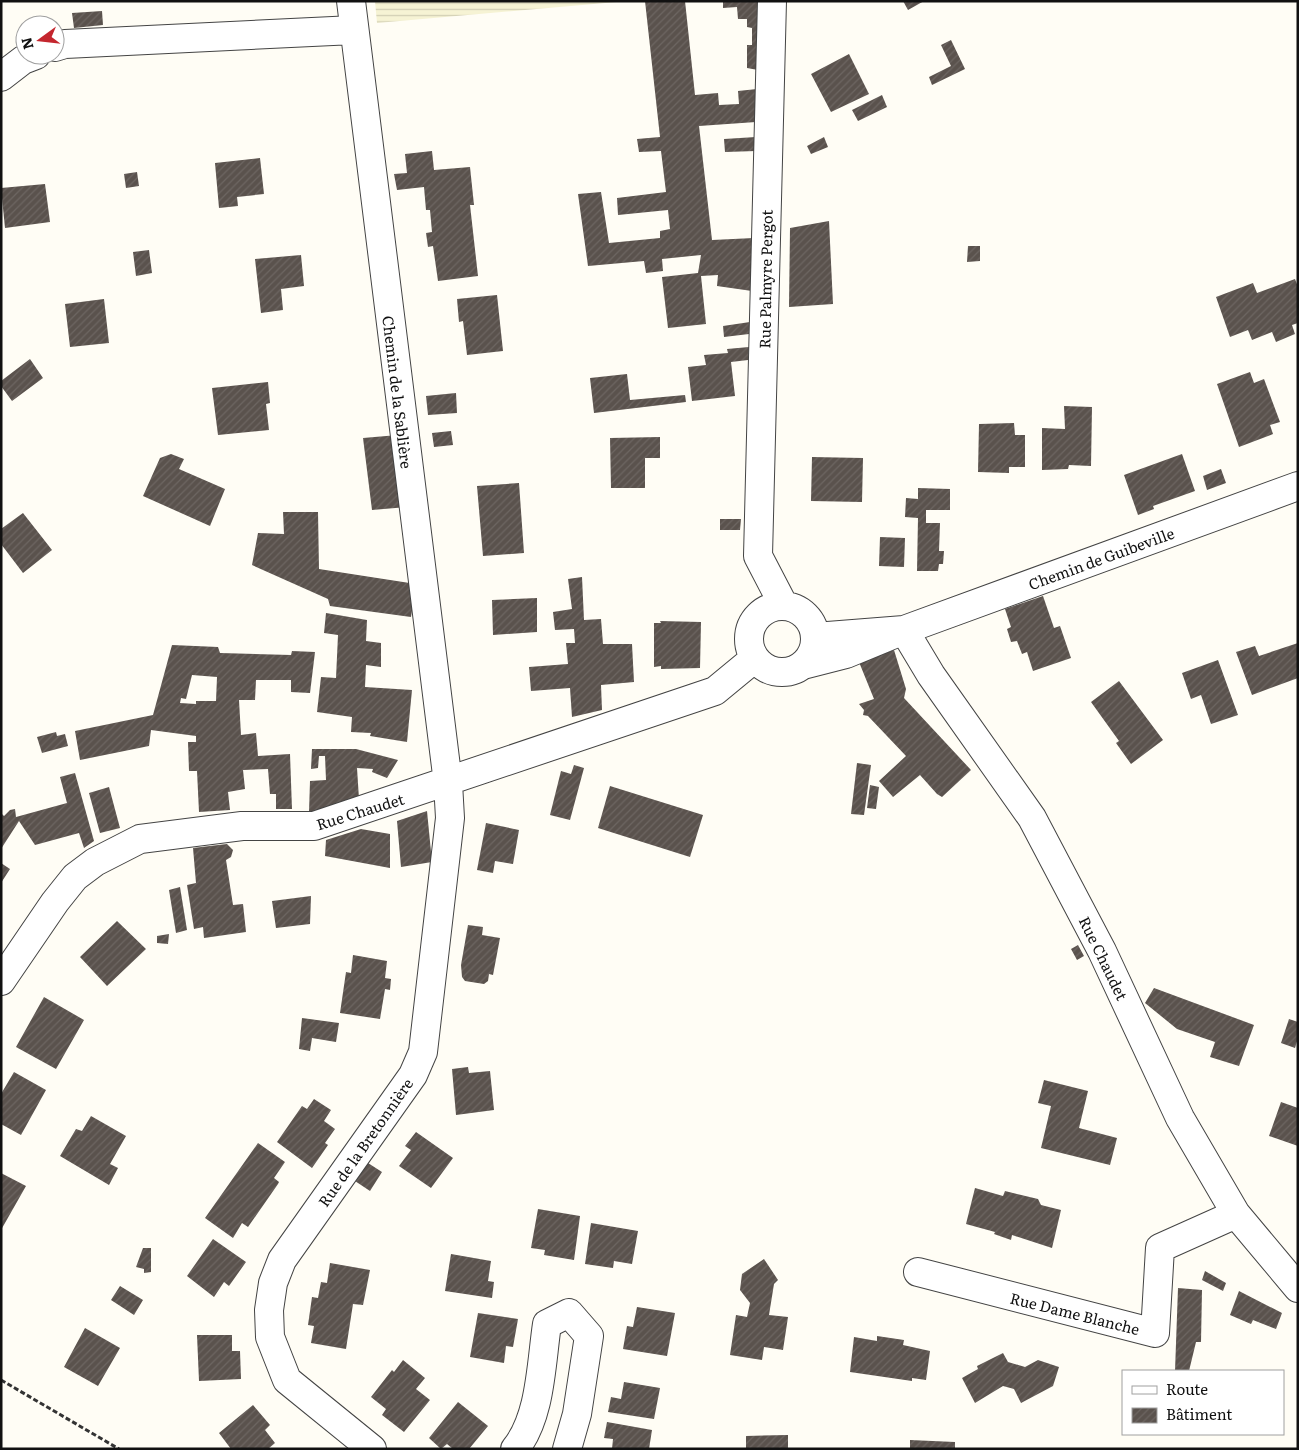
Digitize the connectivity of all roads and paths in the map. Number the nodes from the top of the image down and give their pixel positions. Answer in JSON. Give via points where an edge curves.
{"nodes":[{"id":1,"x":351,"y":1,"type":"edge"},
{"id":2,"x":772,"y":1,"type":"edge"},
{"id":3,"x":354,"y":30,"type":"junction"},
{"id":4,"x":65,"y":44,"type":"edge"},
{"id":5,"x":17,"y":65,"type":"edge"},
{"id":6,"x":1,"y":77,"type":"edge"},
{"id":7,"x":1298,"y":486,"type":"edge"},
{"id":8,"x":758,"y":556,"type":"junction"},
{"id":9,"x":784,"y":606,"type":"junction"},
{"id":10,"x":756,"y":618,"type":"junction"},
{"id":11,"x":904,"y":630,"type":"junction"},
{"id":12,"x":815,"y":637,"type":"junction"},
{"id":13,"x":755,"y":658,"type":"junction"},
{"id":14,"x":803,"y":665,"type":"junction"},
{"id":15,"x":448,"y":783,"type":"junction"},
{"id":16,"x":1,"y":981,"type":"edge"},
{"id":17,"x":1236,"y":1214,"type":"junction"},
{"id":18,"x":918,"y":1272,"type":"dead end"},
{"id":19,"x":1298,"y":1288,"type":"edge"},
{"id":20,"x":1,"y":1380,"type":"edge"},
{"id":21,"x":119,"y":1449,"type":"edge"},
{"id":22,"x":372,"y":1449,"type":"edge"},
{"id":23,"x":515,"y":1449,"type":"edge"},
{"id":24,"x":567,"y":1449,"type":"edge"}],
"edges":[{"from":1,"to":3,"type":"street","name":"Chemin de la Sablière"},
{"from":2,"to":8,"type":"street","name":"Rue Palmyre Pergot"},
{"from":3,"to":4,"type":"street"},
{"from":3,"to":15,"type":"street","name":"Chemin de la Sablière"},
{"from":5,"to":6,"type":"street"},
{"from":7,"to":11,"type":"street","name":"Chemin de Guibeville"},
{"from":8,"to":9,"type":"street","name":"Rue Palmyre Pergot"},
{"from":8,"to":10,"type":"street","name":"Rue Palmyre Pergot","via":[[754,602]]},
{"from":9,"to":10,"type":"street","via":[[774,607]]},
{"from":9,"to":12,"type":"street","via":[[809,619]]},
{"from":10,"to":13,"type":"street","via":[[749,638]]},
{"from":11,"to":12,"type":"street"},
{"from":11,"to":14,"type":"street","via":[[846,654]]},
{"from":11,"to":17,"type":"street","name":"Rue Chaudet","via":[[931,675],[1032,818],[1102,951],[1180,1118]]},
{"from":12,"to":14,"type":"street","via":[[812,652]]},
{"from":13,"to":14,"type":"street","via":[[762,666],[777,672],[793,671]]},
{"from":13,"to":15,"type":"street","name":"Rue Chaudet","via":[[716,691]]},
{"from":15,"to":16,"type":"street","name":"Rue Chaudet","via":[[314,826],[242,826],[140,840],[95,862],[75,877]]},
{"from":15,"to":22,"type":"street","name":"Rue de la Bretonnière","via":[[450,818],[423,1052],[413,1075],[282,1260],[273,1283],[269,1310],[270,1337],[287,1380]]},
{"from":17,"to":18,"type":"street","name":"Rue Dame Blanche","via":[[1160,1248],[1155,1333]]},
{"from":17,"to":19,"type":"street","name":"Rue Chaudet"},
{"from":20,"to":21,"type":"path"},
{"from":23,"to":24,"type":"street","via":[[532,1420],[547,1324],[569,1313],[589,1336],[577,1414]]}]}
